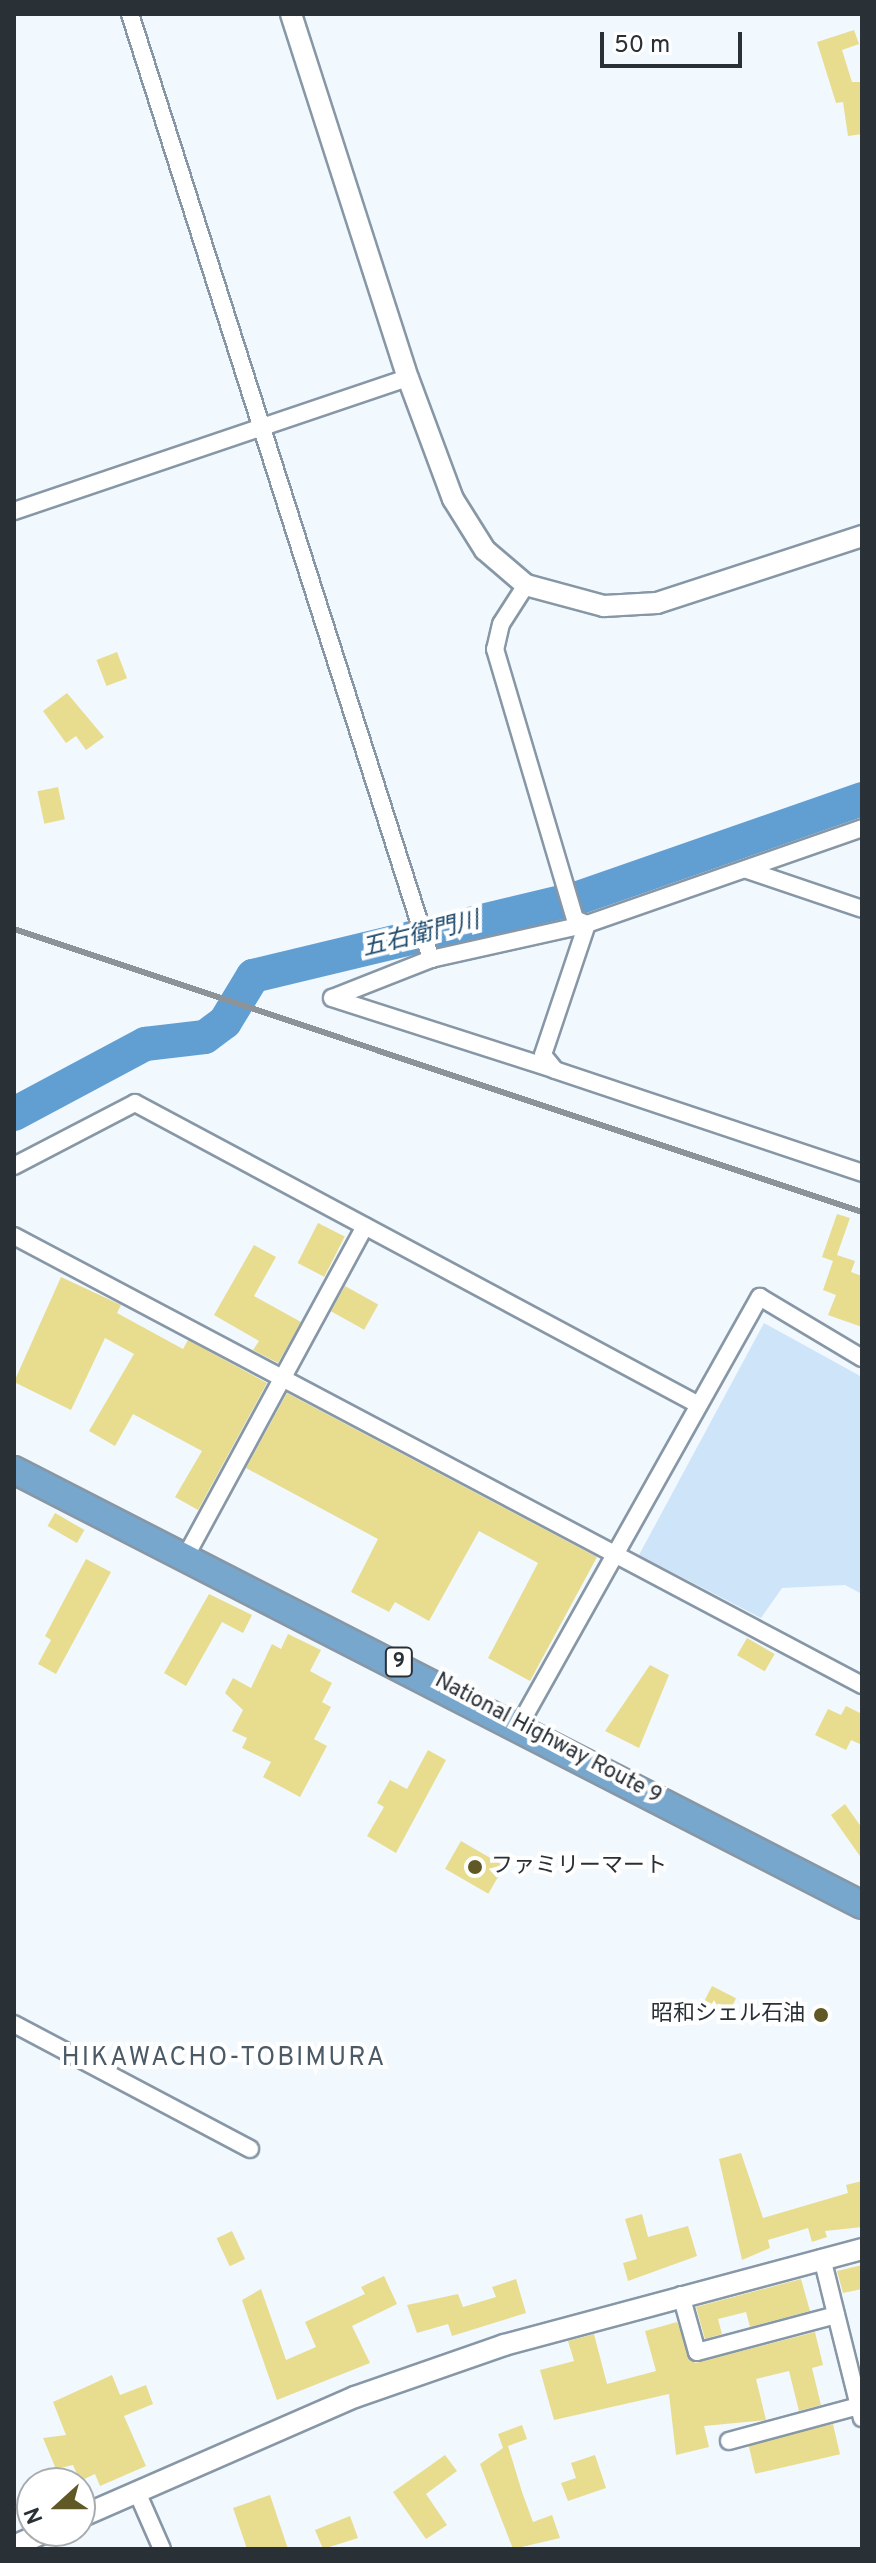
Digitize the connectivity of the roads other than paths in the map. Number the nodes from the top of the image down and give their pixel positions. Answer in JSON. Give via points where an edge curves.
{"nodes":[{"id":1,"x":130,"y":14,"type":"edge"},
{"id":2,"x":291,"y":14,"type":"edge"},
{"id":3,"x":408,"y":378,"type":"junction"},
{"id":4,"x":263,"y":427,"type":"junction"},
{"id":5,"x":14,"y":511,"type":"edge"},
{"id":6,"x":862,"y":536,"type":"edge"},
{"id":7,"x":526,"y":585,"type":"junction"},
{"id":8,"x":862,"y":828,"type":"edge"},
{"id":9,"x":747,"y":870,"type":"junction"},
{"id":10,"x":862,"y":909,"type":"edge"},
{"id":11,"x":587,"y":924,"type":"junction"},
{"id":12,"x":431,"y":959,"type":"junction"},
{"id":13,"x":555,"y":1070,"type":"junction"},
{"id":14,"x":14,"y":1166,"type":"edge"},
{"id":15,"x":862,"y":1173,"type":"edge"},
{"id":16,"x":365,"y":1226,"type":"junction"},
{"id":17,"x":14,"y":1236,"type":"edge"},
{"id":18,"x":862,"y":1358,"type":"edge"},
{"id":19,"x":285,"y":1380,"type":"junction"},
{"id":20,"x":697,"y":1404,"type":"junction"},
{"id":21,"x":14,"y":1470,"type":"edge"},
{"id":22,"x":613,"y":1552,"type":"junction"},
{"id":23,"x":187,"y":1554,"type":"junction"},
{"id":24,"x":862,"y":1685,"type":"edge"},
{"id":25,"x":520,"y":1724,"type":"junction"},
{"id":26,"x":780,"y":1861,"type":"junction"},
{"id":27,"x":862,"y":1905,"type":"edge"},
{"id":28,"x":862,"y":1924,"type":"edge"},
{"id":29,"x":14,"y":2024,"type":"edge"},
{"id":30,"x":250,"y":2149,"type":"dead end"},
{"id":31,"x":862,"y":2249,"type":"edge"},
{"id":32,"x":822,"y":2258,"type":"junction"},
{"id":33,"x":681,"y":2295,"type":"junction"},
{"id":34,"x":836,"y":2315,"type":"junction"},
{"id":35,"x":860,"y":2412,"type":"edge"},
{"id":36,"x":729,"y":2441,"type":"dead end"},
{"id":37,"x":137,"y":2492,"type":"junction"},
{"id":38,"x":96,"y":2510,"type":"edge"},
{"id":39,"x":162,"y":2549,"type":"edge"}],
"edges":[{"from":1,"to":4,"type":"street"},
{"from":2,"to":3,"type":"street"},
{"from":3,"to":4,"type":"street"},
{"from":3,"to":7,"type":"street","via":[[453,499],[485,550]]},
{"from":4,"to":5,"type":"street"},
{"from":4,"to":12,"type":"street"},
{"from":6,"to":7,"type":"street","via":[[657,603],[604,606]]},
{"from":7,"to":11,"type":"street","via":[[495,649],[575,919]]},
{"from":8,"to":9,"type":"street"},
{"from":9,"to":10,"type":"street"},
{"from":9,"to":11,"type":"street"},
{"from":11,"to":12,"type":"street"},
{"from":11,"to":13,"type":"street","via":[[543,1055]]},
{"from":12,"to":13,"type":"street","via":[[332,998]]},
{"from":13,"to":15,"type":"street"},
{"from":14,"to":16,"type":"street","via":[[135,1103]]},
{"from":16,"to":19,"type":"street"},
{"from":16,"to":20,"type":"street"},
{"from":17,"to":19,"type":"street"},
{"from":18,"to":20,"type":"street","via":[[760,1297]]},
{"from":19,"to":22,"type":"street"},
{"from":19,"to":23,"type":"street"},
{"from":20,"to":22,"type":"street"},
{"from":21,"to":23,"type":"highway","name":"National Highway Route 9","number":"9"},
{"from":22,"to":24,"type":"street"},
{"from":22,"to":25,"type":"street"},
{"from":23,"to":25,"type":"highway","name":"National Highway Route 9","number":"9"},
{"from":25,"to":26,"type":"highway","name":"National Highway Route 9","number":"9"},
{"from":26,"to":27,"type":"highway","name":"National Highway Route 9","number":"9"},
{"from":26,"to":28,"type":"highway","name":"National Highway Route 9","number":"9"},
{"from":29,"to":30,"type":"street"},
{"from":31,"to":32,"type":"street"},
{"from":32,"to":33,"type":"street"},
{"from":32,"to":34,"type":"street"},
{"from":33,"to":34,"type":"street","via":[[697,2352]]},
{"from":33,"to":37,"type":"street","via":[[355,2397]]},
{"from":34,"to":35,"type":"street"},
{"from":35,"to":36,"type":"street"},
{"from":37,"to":38,"type":"street"},
{"from":37,"to":39,"type":"street"}]}
